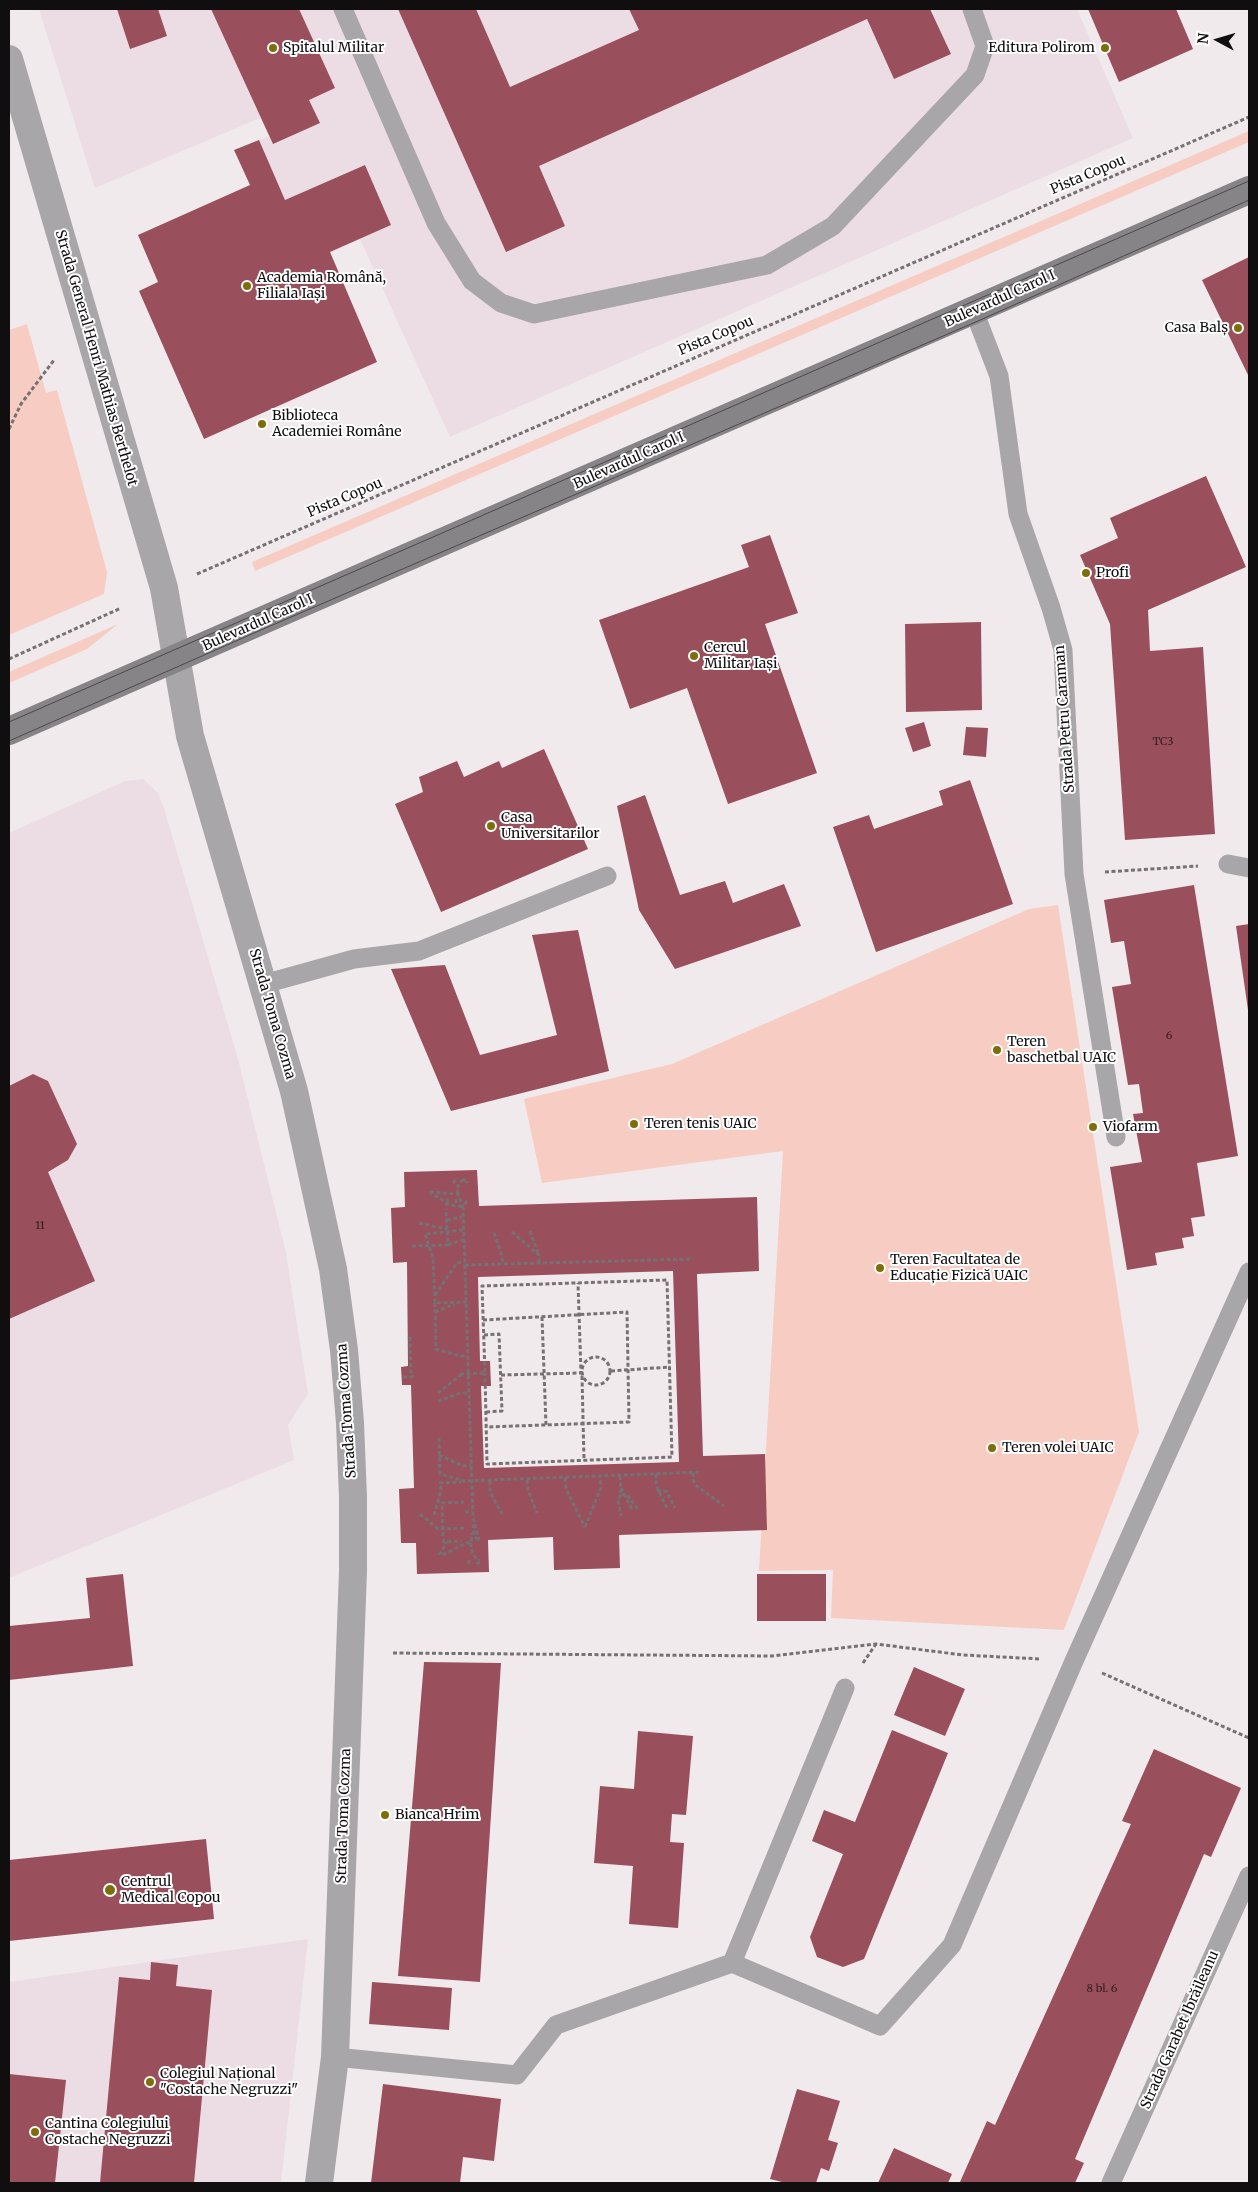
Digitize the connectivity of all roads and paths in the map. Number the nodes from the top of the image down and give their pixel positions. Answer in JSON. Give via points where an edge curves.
{"nodes":[{"id":1,"x":343,"y":9,"type":"edge"},
{"id":2,"x":972,"y":9,"type":"edge"},
{"id":3,"x":9,"y":59,"type":"edge"},
{"id":4,"x":1249,"y":117,"type":"edge"},
{"id":5,"x":1249,"y":190,"type":"edge"},
{"id":6,"x":974,"y":311,"type":"junction"},
{"id":7,"x":54,"y":360,"type":"dead end"},
{"id":8,"x":9,"y":429,"type":"edge"},
{"id":9,"x":192,"y":576,"type":"dead end"},
{"id":10,"x":121,"y":608,"type":"dead end"},
{"id":11,"x":9,"y":658,"type":"edge"},
{"id":12,"x":176,"y":658,"type":"junction"},
{"id":13,"x":9,"y":731,"type":"edge"},
{"id":14,"x":1228,"y":864,"type":"joint"},
{"id":15,"x":1249,"y":868,"type":"edge"},
{"id":16,"x":1074,"y":874,"type":"junction"},
{"id":17,"x":607,"y":876,"type":"dead end"},
{"id":18,"x":264,"y":984,"type":"junction"},
{"id":19,"x":1116,"y":1137,"type":"dead end"},
{"id":20,"x":463,"y":1180,"type":"dead end"},
{"id":21,"x":426,"y":1192,"type":"dead end"},
{"id":22,"x":458,"y":1194,"type":"junction"},
{"id":23,"x":451,"y":1199,"type":"junction"},
{"id":24,"x":467,"y":1201,"type":"dead end"},
{"id":25,"x":456,"y":1205,"type":"junction"},
{"id":26,"x":463,"y":1207,"type":"junction"},
{"id":27,"x":462,"y":1217,"type":"dead end"},
{"id":28,"x":447,"y":1220,"type":"junction"},
{"id":29,"x":420,"y":1224,"type":"dead end"},
{"id":30,"x":447,"y":1229,"type":"junction"},
{"id":31,"x":463,"y":1230,"type":"junction"},
{"id":32,"x":530,"y":1231,"type":"dead end"},
{"id":33,"x":512,"y":1232,"type":"dead end"},
{"id":34,"x":494,"y":1233,"type":"dead end"},
{"id":35,"x":463,"y":1240,"type":"dead end"},
{"id":36,"x":448,"y":1245,"type":"junction"},
{"id":37,"x":412,"y":1246,"type":"dead end"},
{"id":38,"x":539,"y":1255,"type":"junction"},
{"id":39,"x":693,"y":1260,"type":"dead end"},
{"id":40,"x":464,"y":1264,"type":"junction"},
{"id":41,"x":503,"y":1264,"type":"junction"},
{"id":42,"x":539,"y":1264,"type":"junction"},
{"id":43,"x":1249,"y":1272,"type":"edge"},
{"id":44,"x":578,"y":1283,"type":"junction"},
{"id":45,"x":435,"y":1295,"type":"dead end"},
{"id":46,"x":458,"y":1302,"type":"junction"},
{"id":47,"x":466,"y":1302,"type":"junction"},
{"id":48,"x":434,"y":1303,"type":"junction"},
{"id":49,"x":435,"y":1312,"type":"junction"},
{"id":50,"x":580,"y":1315,"type":"junction"},
{"id":51,"x":542,"y":1317,"type":"junction"},
{"id":52,"x":483,"y":1320,"type":"junction"},
{"id":53,"x":484,"y":1335,"type":"junction"},
{"id":54,"x":410,"y":1337,"type":"dead end"},
{"id":55,"x":468,"y":1356,"type":"junction"},
{"id":56,"x":670,"y":1367,"type":"junction"},
{"id":57,"x":628,"y":1370,"type":"junction"},
{"id":58,"x":610,"y":1371,"type":"junction"},
{"id":59,"x":485,"y":1373,"type":"junction"},
{"id":60,"x":581,"y":1373,"type":"junction"},
{"id":61,"x":460,"y":1374,"type":"dead end"},
{"id":62,"x":469,"y":1374,"type":"junction"},
{"id":63,"x":544,"y":1374,"type":"junction"},
{"id":64,"x":501,"y":1375,"type":"junction"},
{"id":65,"x":403,"y":1377,"type":"dead end"},
{"id":66,"x":438,"y":1393,"type":"dead end"},
{"id":67,"x":469,"y":1393,"type":"junction"},
{"id":68,"x":438,"y":1401,"type":"dead end"},
{"id":69,"x":486,"y":1412,"type":"junction"},
{"id":70,"x":583,"y":1424,"type":"junction"},
{"id":71,"x":546,"y":1425,"type":"junction"},
{"id":72,"x":486,"y":1427,"type":"junction"},
{"id":73,"x":439,"y":1438,"type":"dead end"},
{"id":74,"x":439,"y":1455,"type":"dead end"},
{"id":75,"x":584,"y":1460,"type":"junction"},
{"id":76,"x":471,"y":1466,"type":"junction"},
{"id":77,"x":693,"y":1472,"type":"junction"},
{"id":78,"x":656,"y":1474,"type":"junction"},
{"id":79,"x":600,"y":1476,"type":"junction"},
{"id":80,"x":620,"y":1476,"type":"junction"},
{"id":81,"x":565,"y":1478,"type":"junction"},
{"id":82,"x":527,"y":1480,"type":"junction"},
{"id":83,"x":464,"y":1481,"type":"junction"},
{"id":84,"x":490,"y":1481,"type":"junction"},
{"id":85,"x":472,"y":1482,"type":"junction"},
{"id":86,"x":620,"y":1487,"type":"junction"},
{"id":87,"x":656,"y":1491,"type":"dead end"},
{"id":88,"x":621,"y":1495,"type":"junction"},
{"id":89,"x":464,"y":1502,"type":"dead end"},
{"id":90,"x":724,"y":1506,"type":"dead end"},
{"id":91,"x":667,"y":1508,"type":"dead end"},
{"id":92,"x":675,"y":1508,"type":"dead end"},
{"id":93,"x":632,"y":1509,"type":"dead end"},
{"id":94,"x":638,"y":1509,"type":"dead end"},
{"id":95,"x":472,"y":1511,"type":"junction"},
{"id":96,"x":465,"y":1512,"type":"dead end"},
{"id":97,"x":537,"y":1513,"type":"dead end"},
{"id":98,"x":420,"y":1514,"type":"dead end"},
{"id":99,"x":502,"y":1514,"type":"dead end"},
{"id":100,"x":434,"y":1515,"type":"dead end"},
{"id":101,"x":621,"y":1516,"type":"dead end"},
{"id":102,"x":473,"y":1517,"type":"junction"},
{"id":103,"x":465,"y":1528,"type":"dead end"},
{"id":104,"x":443,"y":1529,"type":"junction"},
{"id":105,"x":474,"y":1535,"type":"junction"},
{"id":106,"x":444,"y":1539,"type":"junction"},
{"id":107,"x":461,"y":1541,"type":"dead end"},
{"id":108,"x":469,"y":1542,"type":"junction"},
{"id":109,"x":477,"y":1560,"type":"dead end"},
{"id":110,"x":393,"y":1653,"type":"dead end"},
{"id":111,"x":1074,"y":1661,"type":"junction"},
{"id":112,"x":845,"y":1688,"type":"dead end"},
{"id":113,"x":1249,"y":1738,"type":"edge"},
{"id":114,"x":1249,"y":1876,"type":"edge"},
{"id":115,"x":732,"y":1964,"type":"junction"},
{"id":116,"x":335,"y":2056,"type":"junction"},
{"id":117,"x":319,"y":2183,"type":"edge"},
{"id":118,"x":1111,"y":2183,"type":"edge"}],
"edges":[{"from":1,"to":2,"type":"lane","via":[[436,223],[472,281],[501,303],[534,314],[767,265],[833,226],[975,75],[985,46]]},
{"from":3,"to":12,"type":"street","name":"Strada General Henri Mathias Berthelot","via":[[164,588]]},
{"from":4,"to":9,"type":"path","name":"Pista Copou"},
{"from":5,"to":6,"type":"main road","name":"Bulevardul Carol I"},
{"from":6,"to":12,"type":"main road","name":"Bulevardul Carol I"},
{"from":6,"to":16,"type":"lane","name":"Strada Petru Caraman","via":[[998,376],[1018,514],[1063,650]]},
{"from":7,"to":8,"type":"path","via":[[21,404]]},
{"from":10,"to":11,"type":"path"},
{"from":12,"to":13,"type":"main road","name":"Bulevardul Carol I"},
{"from":12,"to":18,"type":"street","name":"Strada Toma Cozma","via":[[190,736]]},
{"from":14,"to":15,"type":"lane"},
{"from":14,"to":16,"type":"path"},
{"from":16,"to":19,"type":"lane","name":"Strada Petru Caraman"},
{"from":17,"to":18,"type":"lane","via":[[419,951],[354,959]]},
{"from":18,"to":116,"type":"street","name":"Strada Toma Cozma","via":[[294,1091],[333,1269],[350,1423],[353,1571]]},
{"from":20,"to":22,"type":"path","via":[[457,1188]]},
{"from":21,"to":23,"type":"path"},
{"from":22,"to":25,"type":"path","via":[[429,1192]]},
{"from":22,"to":26,"type":"path"},
{"from":23,"to":25,"type":"path"},
{"from":23,"to":28,"type":"path"},
{"from":24,"to":26,"type":"path"},
{"from":25,"to":26,"type":"path"},
{"from":26,"to":31,"type":"path"},
{"from":26,"to":40,"type":"path"},
{"from":27,"to":28,"type":"path"},
{"from":28,"to":30,"type":"path"},
{"from":29,"to":30,"type":"path"},
{"from":30,"to":36,"type":"path"},
{"from":31,"to":40,"type":"path"},
{"from":31,"to":48,"type":"path","via":[[425,1234],[433,1258]]},
{"from":32,"to":38,"type":"path"},
{"from":33,"to":38,"type":"path"},
{"from":34,"to":41,"type":"path"},
{"from":35,"to":36,"type":"path"},
{"from":36,"to":37,"type":"path"},
{"from":38,"to":42,"type":"path"},
{"from":39,"to":42,"type":"path"},
{"from":40,"to":41,"type":"path"},
{"from":40,"to":42,"type":"path"},
{"from":40,"to":45,"type":"path","via":[[457,1263]]},
{"from":40,"to":47,"type":"path"},
{"from":40,"to":55,"type":"path"},
{"from":41,"to":42,"type":"path"},
{"from":43,"to":111,"type":"lane"},
{"from":44,"to":50,"type":"path"},
{"from":44,"to":52,"type":"path","via":[[482,1286]]},
{"from":44,"to":56,"type":"path","via":[[667,1280]]},
{"from":46,"to":47,"type":"path"},
{"from":46,"to":48,"type":"path"},
{"from":46,"to":49,"type":"path"},
{"from":47,"to":55,"type":"path"},
{"from":48,"to":49,"type":"path"},
{"from":49,"to":55,"type":"path","via":[[436,1349]]},
{"from":50,"to":51,"type":"path"},
{"from":50,"to":57,"type":"path","via":[[627,1312]]},
{"from":50,"to":60,"type":"path"},
{"from":51,"to":52,"type":"path"},
{"from":51,"to":63,"type":"path"},
{"from":52,"to":53,"type":"path"},
{"from":53,"to":59,"type":"path"},
{"from":53,"to":64,"type":"path","via":[[499,1334]]},
{"from":54,"to":65,"type":"path","via":[[413,1377]]},
{"from":55,"to":62,"type":"path"},
{"from":56,"to":57,"type":"path"},
{"from":56,"to":75,"type":"path","via":[[672,1457]]},
{"from":57,"to":58,"type":"path"},
{"from":57,"to":70,"type":"path","via":[[629,1422]]},
{"from":58,"to":60,"type":"path","via":[[608,1380],[593,1386]]},
{"from":58,"to":60,"type":"path","via":[[607,1362],[600,1357],[590,1358]]},
{"from":59,"to":62,"type":"path"},
{"from":59,"to":69,"type":"path"},
{"from":60,"to":63,"type":"path"},
{"from":60,"to":70,"type":"path"},
{"from":61,"to":62,"type":"path"},
{"from":62,"to":66,"type":"path","via":[[461,1374]]},
{"from":62,"to":67,"type":"path"},
{"from":62,"to":76,"type":"path"},
{"from":63,"to":64,"type":"path"},
{"from":63,"to":71,"type":"path"},
{"from":64,"to":69,"type":"path","via":[[502,1411]]},
{"from":67,"to":68,"type":"path"},
{"from":67,"to":85,"type":"path"},
{"from":69,"to":72,"type":"path"},
{"from":70,"to":71,"type":"path"},
{"from":70,"to":75,"type":"path"},
{"from":71,"to":72,"type":"path"},
{"from":72,"to":75,"type":"path","via":[[487,1464]]},
{"from":73,"to":83,"type":"path","via":[[440,1474]]},
{"from":74,"to":76,"type":"path","via":[[463,1466]]},
{"from":76,"to":85,"type":"path"},
{"from":77,"to":78,"type":"path","via":[[700,1472]]},
{"from":77,"to":80,"type":"path"},
{"from":77,"to":90,"type":"path","via":[[694,1484]]},
{"from":78,"to":80,"type":"path"},
{"from":78,"to":91,"type":"path","via":[[656,1486]]},
{"from":79,"to":80,"type":"path"},
{"from":79,"to":81,"type":"path"},
{"from":79,"to":81,"type":"path","via":[[601,1488],[585,1527],[566,1489]]},
{"from":80,"to":86,"type":"path"},
{"from":81,"to":82,"type":"path"},
{"from":82,"to":84,"type":"path"},
{"from":82,"to":97,"type":"path"},
{"from":83,"to":85,"type":"path"},
{"from":83,"to":100,"type":"path","via":[[440,1483]]},
{"from":84,"to":85,"type":"path"},
{"from":84,"to":99,"type":"path","via":[[490,1492]]},
{"from":85,"to":95,"type":"path"},
{"from":85,"to":102,"type":"path"},
{"from":86,"to":88,"type":"path"},
{"from":86,"to":93,"type":"path"},
{"from":87,"to":92,"type":"path","via":[[666,1491]]},
{"from":88,"to":94,"type":"path","via":[[626,1494]]},
{"from":88,"to":101,"type":"path","via":[[618,1499]]},
{"from":89,"to":104,"type":"path","via":[[442,1503]]},
{"from":95,"to":96,"type":"path"},
{"from":95,"to":105,"type":"path"},
{"from":98,"to":104,"type":"path","via":[[438,1529]]},
{"from":102,"to":105,"type":"path","via":[[479,1542]]},
{"from":102,"to":108,"type":"path"},
{"from":103,"to":104,"type":"path"},
{"from":104,"to":106,"type":"path"},
{"from":105,"to":108,"type":"path"},
{"from":106,"to":107,"type":"path"},
{"from":106,"to":108,"type":"path","via":[[446,1544],[441,1555]]},
{"from":108,"to":109,"type":"path"},
{"from":110,"to":111,"type":"path","via":[[772,1656],[876,1644],[963,1655]]},
{"from":111,"to":113,"type":"path"},
{"from":111,"to":115,"type":"lane","via":[[952,1945],[880,2026]]},
{"from":112,"to":115,"type":"lane"},
{"from":114,"to":118,"type":"lane","name":"Strada Garabet Ibrăileanu"},
{"from":115,"to":116,"type":"lane","via":[[556,2025],[517,2075]]},
{"from":116,"to":117,"type":"street","name":"Strada Toma Cozma"}]}
